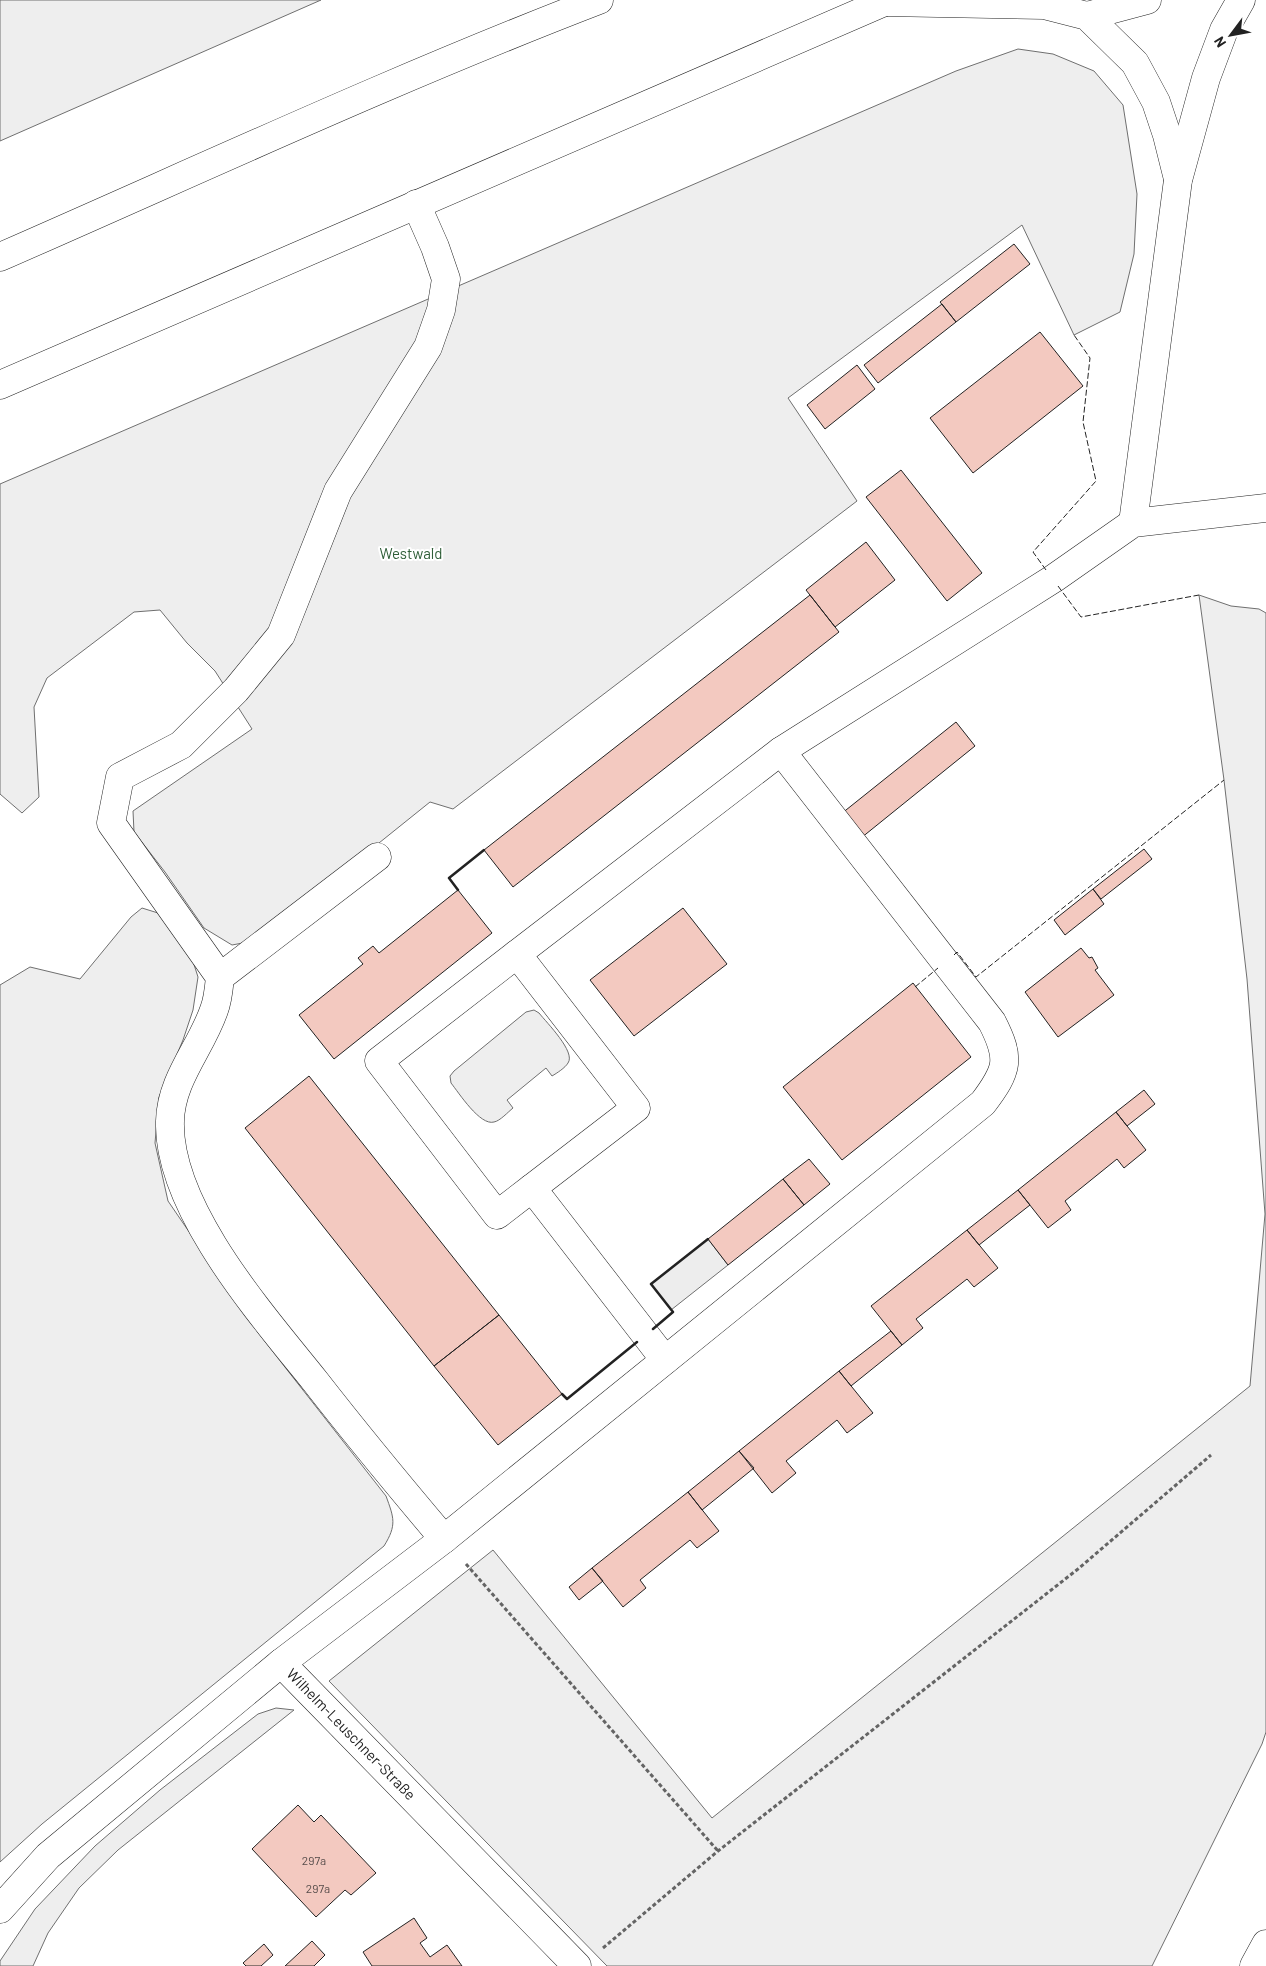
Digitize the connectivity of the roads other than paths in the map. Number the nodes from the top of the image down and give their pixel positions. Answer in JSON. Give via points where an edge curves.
{"nodes":[{"id":1,"x":570,"y":0,"type":"edge"},
{"id":2,"x":599,"y":0,"type":"edge"},
{"id":3,"x":1147,"y":0,"type":"edge"},
{"id":4,"x":1241,"y":0,"type":"edge"},
{"id":5,"x":886,"y":1,"type":"edge"},
{"id":6,"x":1086,"y":16,"type":"junction"},
{"id":7,"x":506,"y":36,"type":"junction"},
{"id":8,"x":1178,"y":180,"type":"junction"},
{"id":9,"x":416,"y":204,"type":"junction"},
{"id":10,"x":0,"y":258,"type":"edge"},
{"id":11,"x":0,"y":385,"type":"edge"},
{"id":12,"x":1266,"y":508,"type":"edge"},
{"id":13,"x":1133,"y":523,"type":"junction"},
{"id":14,"x":781,"y":751,"type":"junction"},
{"id":15,"x":378,"y":857,"type":"dead end"},
{"id":16,"x":517,"y":954,"type":"junction"},
{"id":17,"x":220,"y":976,"type":"junction"},
{"id":18,"x":532,"y":1188,"type":"junction"},
{"id":19,"x":665,"y":1360,"type":"junction"},
{"id":20,"x":444,"y":1539,"type":"junction"},
{"id":21,"x":281,"y":1663,"type":"junction"},
{"id":22,"x":0,"y":1909,"type":"edge"},
{"id":23,"x":1266,"y":1944,"type":"edge"},
{"id":24,"x":587,"y":1960,"type":"edge"},
{"id":25,"x":1254,"y":1966,"type":"edge"}],
"edges":[{"from":1,"to":7,"type":"main road"},
{"from":2,"to":7,"type":"main road"},
{"from":3,"to":6,"type":"main road"},
{"from":4,"to":8,"type":"main road","via":[[1224,30],[1206,78]]},
{"from":5,"to":6,"type":"main road","via":[[1044,6]]},
{"from":5,"to":9,"type":"main road"},
{"from":6,"to":8,"type":"main road","via":[[1135,63],[1156,102]]},
{"from":7,"to":10,"type":"main road"},
{"from":8,"to":13,"type":"main road"},
{"from":9,"to":11,"type":"main road"},
{"from":9,"to":17,"type":"main road","via":[[446,279],[441,310],[428,347],[338,491],[281,635],[236,690],[181,745],[120,777],[111,823]]},
{"from":12,"to":13,"type":"main road"},
{"from":13,"to":14,"type":"main road","via":[[1053,579]]},
{"from":14,"to":16,"type":"main road"},
{"from":14,"to":19,"type":"main road","via":[[992,1022],[1006,1061],[998,1084],[983,1102]]},
{"from":15,"to":17,"type":"main road"},
{"from":16,"to":18,"type":"main road","via":[[636,1108]]},
{"from":16,"to":18,"type":"main road","via":[[379,1061],[497,1215]]},
{"from":17,"to":20,"type":"main road","via":[[215,1010],[172,1099],[170,1123],[181,1182],[193,1211],[257,1308]]},
{"from":18,"to":19,"type":"main road"},
{"from":19,"to":20,"type":"main road"},
{"from":20,"to":21,"type":"main road"},
{"from":21,"to":22,"type":"main road","name":"Wilhelm-Leuschner-Straße","via":[[48,1856]]},
{"from":21,"to":24,"type":"main road","name":"Wilhelm-Leuschner-Straße"},
{"from":23,"to":25,"type":"main road"}]}
